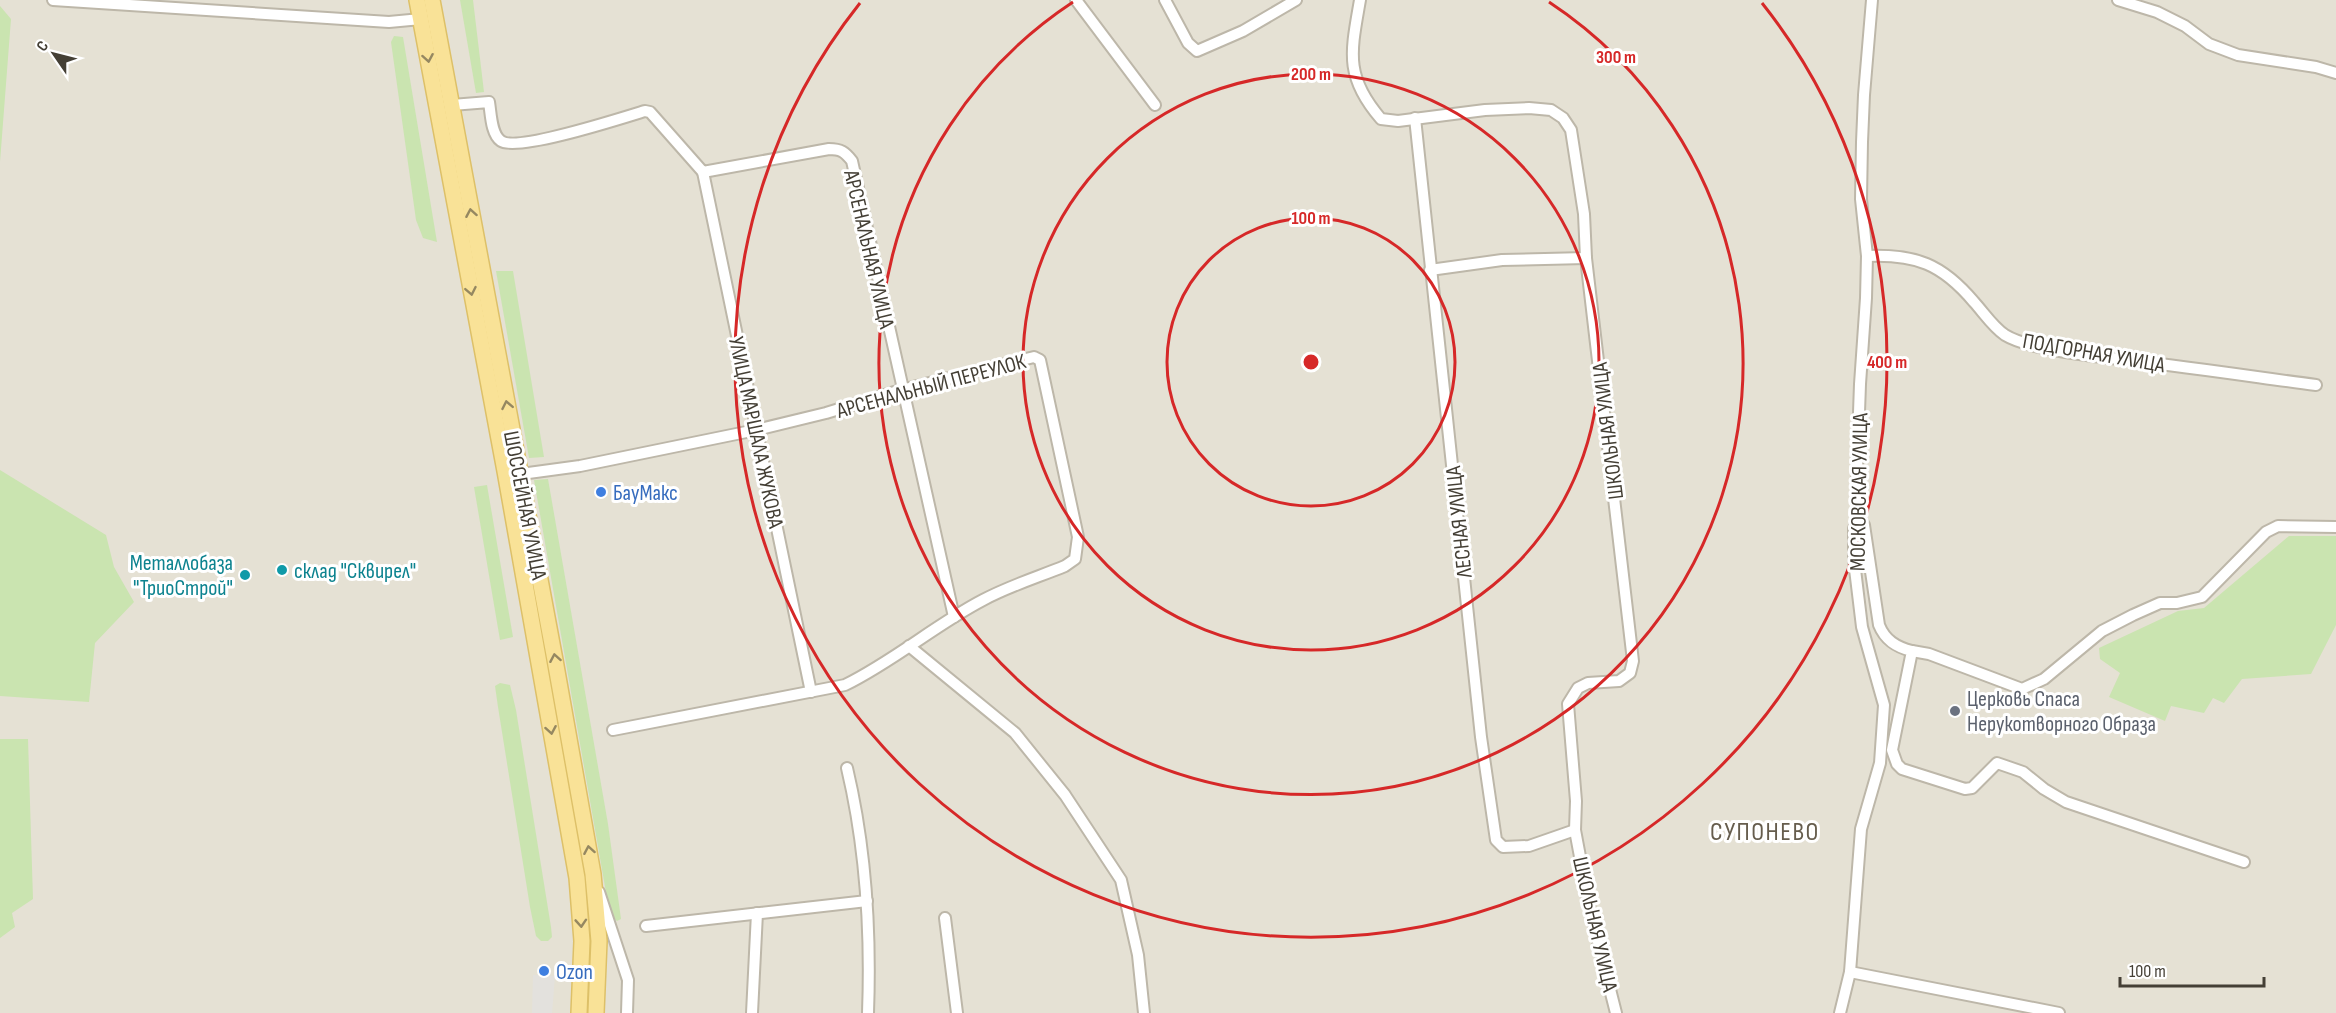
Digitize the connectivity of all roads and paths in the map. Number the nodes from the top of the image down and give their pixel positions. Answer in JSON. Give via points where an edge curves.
{"nodes":[{"id":1,"x":53,"y":0,"type":"edge"},
{"id":2,"x":417,"y":0,"type":"edge"},
{"id":3,"x":432,"y":0,"type":"edge"},
{"id":4,"x":1076,"y":0,"type":"edge"},
{"id":5,"x":1165,"y":0,"type":"edge"},
{"id":6,"x":1296,"y":0,"type":"edge"},
{"id":7,"x":1360,"y":0,"type":"edge"},
{"id":8,"x":1872,"y":0,"type":"edge"},
{"id":9,"x":2118,"y":0,"type":"edge"},
{"id":10,"x":421,"y":19,"type":"junction"},
{"id":11,"x":2336,"y":73,"type":"edge"},
{"id":12,"x":452,"y":105,"type":"junction"},
{"id":13,"x":1155,"y":105,"type":"dead end"},
{"id":14,"x":1415,"y":118,"type":"junction"},
{"id":15,"x":703,"y":172,"type":"junction"},
{"id":16,"x":1867,"y":256,"type":"junction"},
{"id":17,"x":1586,"y":258,"type":"junction"},
{"id":18,"x":1430,"y":270,"type":"junction"},
{"id":19,"x":2316,"y":385,"type":"dead end"},
{"id":20,"x":901,"y":390,"type":"junction"},
{"id":21,"x":756,"y":430,"type":"junction"},
{"id":22,"x":521,"y":474,"type":"junction"},
{"id":23,"x":1857,"y":515,"type":"junction"},
{"id":24,"x":2336,"y":526,"type":"edge"},
{"id":25,"x":954,"y":617,"type":"junction"},
{"id":26,"x":909,"y":646,"type":"junction"},
{"id":27,"x":1912,"y":651,"type":"junction"},
{"id":28,"x":811,"y":692,"type":"junction"},
{"id":29,"x":613,"y":730,"type":"dead end"},
{"id":30,"x":847,"y":768,"type":"dead end"},
{"id":31,"x":1575,"y":830,"type":"junction"},
{"id":32,"x":2244,"y":862,"type":"dead end"},
{"id":33,"x":593,"y":874,"type":"junction"},
{"id":34,"x":867,"y":901,"type":"junction"},
{"id":35,"x":757,"y":913,"type":"junction"},
{"id":36,"x":945,"y":918,"type":"dead end"},
{"id":37,"x":645,"y":926,"type":"dead end"},
{"id":38,"x":1850,"y":972,"type":"junction"},
{"id":39,"x":579,"y":1013,"type":"edge"},
{"id":40,"x":596,"y":1013,"type":"edge"},
{"id":41,"x":627,"y":1013,"type":"edge"},
{"id":42,"x":752,"y":1013,"type":"edge"},
{"id":43,"x":868,"y":1013,"type":"edge"},
{"id":44,"x":957,"y":1013,"type":"edge"},
{"id":45,"x":1144,"y":1013,"type":"edge"},
{"id":46,"x":1616,"y":1013,"type":"edge"},
{"id":47,"x":1840,"y":1013,"type":"edge"},
{"id":48,"x":2059,"y":1013,"type":"edge"}],
"edges":[{"from":1,"to":10,"type":"street","via":[[389,22]]},
{"from":2,"to":10,"type":"main road","name":"ШОССЕЙНАЯ УЛИЦА"},
{"from":3,"to":12,"type":"main road","name":"ШОССЕЙНАЯ УЛИЦА"},
{"from":4,"to":13,"type":"street"},
{"from":5,"to":6,"type":"street","via":[[1188,43],[1197,51],[1243,31]]},
{"from":7,"to":14,"type":"street","name":"ШКОЛЬНАЯ УЛИЦА","via":[[1351,53],[1355,78],[1381,119]]},
{"from":8,"to":16,"type":"street","name":"МОСКОВСКАЯ УЛИЦА","via":[[1862,142],[1861,199]]},
{"from":9,"to":11,"type":"street","via":[[2157,12],[2209,44],[2238,55]]},
{"from":10,"to":39,"type":"main road","name":"ШОССЕЙНАЯ УЛИЦА","one_way":true,"via":[[577,878],[582,941]]},
{"from":12,"to":15,"type":"street","via":[[489,102],[497,137],[514,145],[650,112]]},
{"from":22,"to":12,"type":"main road","name":"ШОССЕЙНАЯ УЛИЦА","one_way":true},
{"from":14,"to":17,"type":"street","name":"ШКОЛЬНАЯ УЛИЦА","via":[[1529,108],[1551,111],[1563,118],[1571,130],[1584,214]]},
{"from":14,"to":18,"type":"street","name":"ЛЕСНАЯ УЛИЦА"},
{"from":15,"to":20,"type":"street","name":"АРСЕНАЛЬНАЯ УЛИЦА","via":[[830,149],[846,153],[852,161]]},
{"from":15,"to":21,"type":"street","name":"УЛИЦА МАРШАЛА ЖУКОВА"},
{"from":16,"to":19,"type":"street","name":"ПОДГОРНАЯ УЛИЦА","via":[[1896,255],[1943,271],[2006,336],[2022,342],[2074,354]]},
{"from":16,"to":23,"type":"street","name":"МОСКОВСКАЯ УЛИЦА"},
{"from":17,"to":18,"type":"street","via":[[1502,260]]},
{"from":17,"to":31,"type":"street","name":"ШКОЛЬНАЯ УЛИЦА","via":[[1633,661],[1630,673],[1619,681],[1588,683],[1578,688],[1568,704]]},
{"from":18,"to":31,"type":"street","name":"ЛЕСНАЯ УЛИЦА","via":[[1480,737],[1496,840],[1503,847],[1529,846]]},
{"from":20,"to":21,"type":"street","name":"АРСЕНАЛЬНЫЙ ПЕРЕУЛОК"},
{"from":20,"to":25,"type":"street","name":"АРСЕНАЛЬНАЯ УЛИЦА"},
{"from":20,"to":25,"type":"street","name":"АРСЕНАЛЬНЫЙ ПЕРЕУЛОК","via":[[1034,357],[1040,360],[1078,537],[1075,559],[984,599]]},
{"from":21,"to":22,"type":"street","name":"АРСЕНАЛЬНЫЙ ПЕРЕУЛОК"},
{"from":21,"to":28,"type":"street","name":"УЛИЦА МАРШАЛА ЖУКОВА"},
{"from":33,"to":22,"type":"main road","name":"ШОССЕЙНАЯ УЛИЦА","one_way":true},
{"from":23,"to":27,"type":"street","via":[[1864,525],[1879,625],[1891,642]]},
{"from":23,"to":38,"type":"street","name":"МОСКОВСКАЯ УЛИЦА","via":[[1854,561],[1862,627],[1884,705],[1880,763],[1861,829]]},
{"from":24,"to":27,"type":"street","via":[[2278,526],[2266,532],[2202,597],[2160,603],[2133,615],[2102,631],[2044,679],[2022,689]]},
{"from":25,"to":26,"type":"street","name":"АРСЕНАЛЬНЫЙ ПЕРЕУЛОК"},
{"from":26,"to":28,"type":"street","name":"АРСЕНАЛЬНЫЙ ПЕРЕУЛОК","via":[[869,674],[845,685]]},
{"from":26,"to":45,"type":"street","via":[[1015,733],[1065,795],[1121,880],[1138,956]]},
{"from":27,"to":32,"type":"street","via":[[1893,743],[1894,757],[1902,769],[1965,789],[1972,788],[1997,763],[2023,772],[2066,802]]},
{"from":28,"to":29,"type":"street","name":"АРСЕНАЛЬНЫЙ ПЕРЕУЛОК"},
{"from":30,"to":34,"type":"street","via":[[861,834]]},
{"from":31,"to":46,"type":"street","name":"ШКОЛЬНАЯ УЛИЦА"},
{"from":33,"to":40,"type":"main road","name":"ШОССЕЙНАЯ УЛИЦА","via":[[599,941]]},
{"from":33,"to":41,"type":"street","via":[[628,980]]},
{"from":34,"to":35,"type":"street"},
{"from":34,"to":43,"type":"street"},
{"from":35,"to":37,"type":"street"},
{"from":35,"to":42,"type":"street"},
{"from":36,"to":44,"type":"street"},
{"from":38,"to":47,"type":"street","name":"МОСКОВСКАЯ УЛИЦА"},
{"from":38,"to":48,"type":"street"}]}
